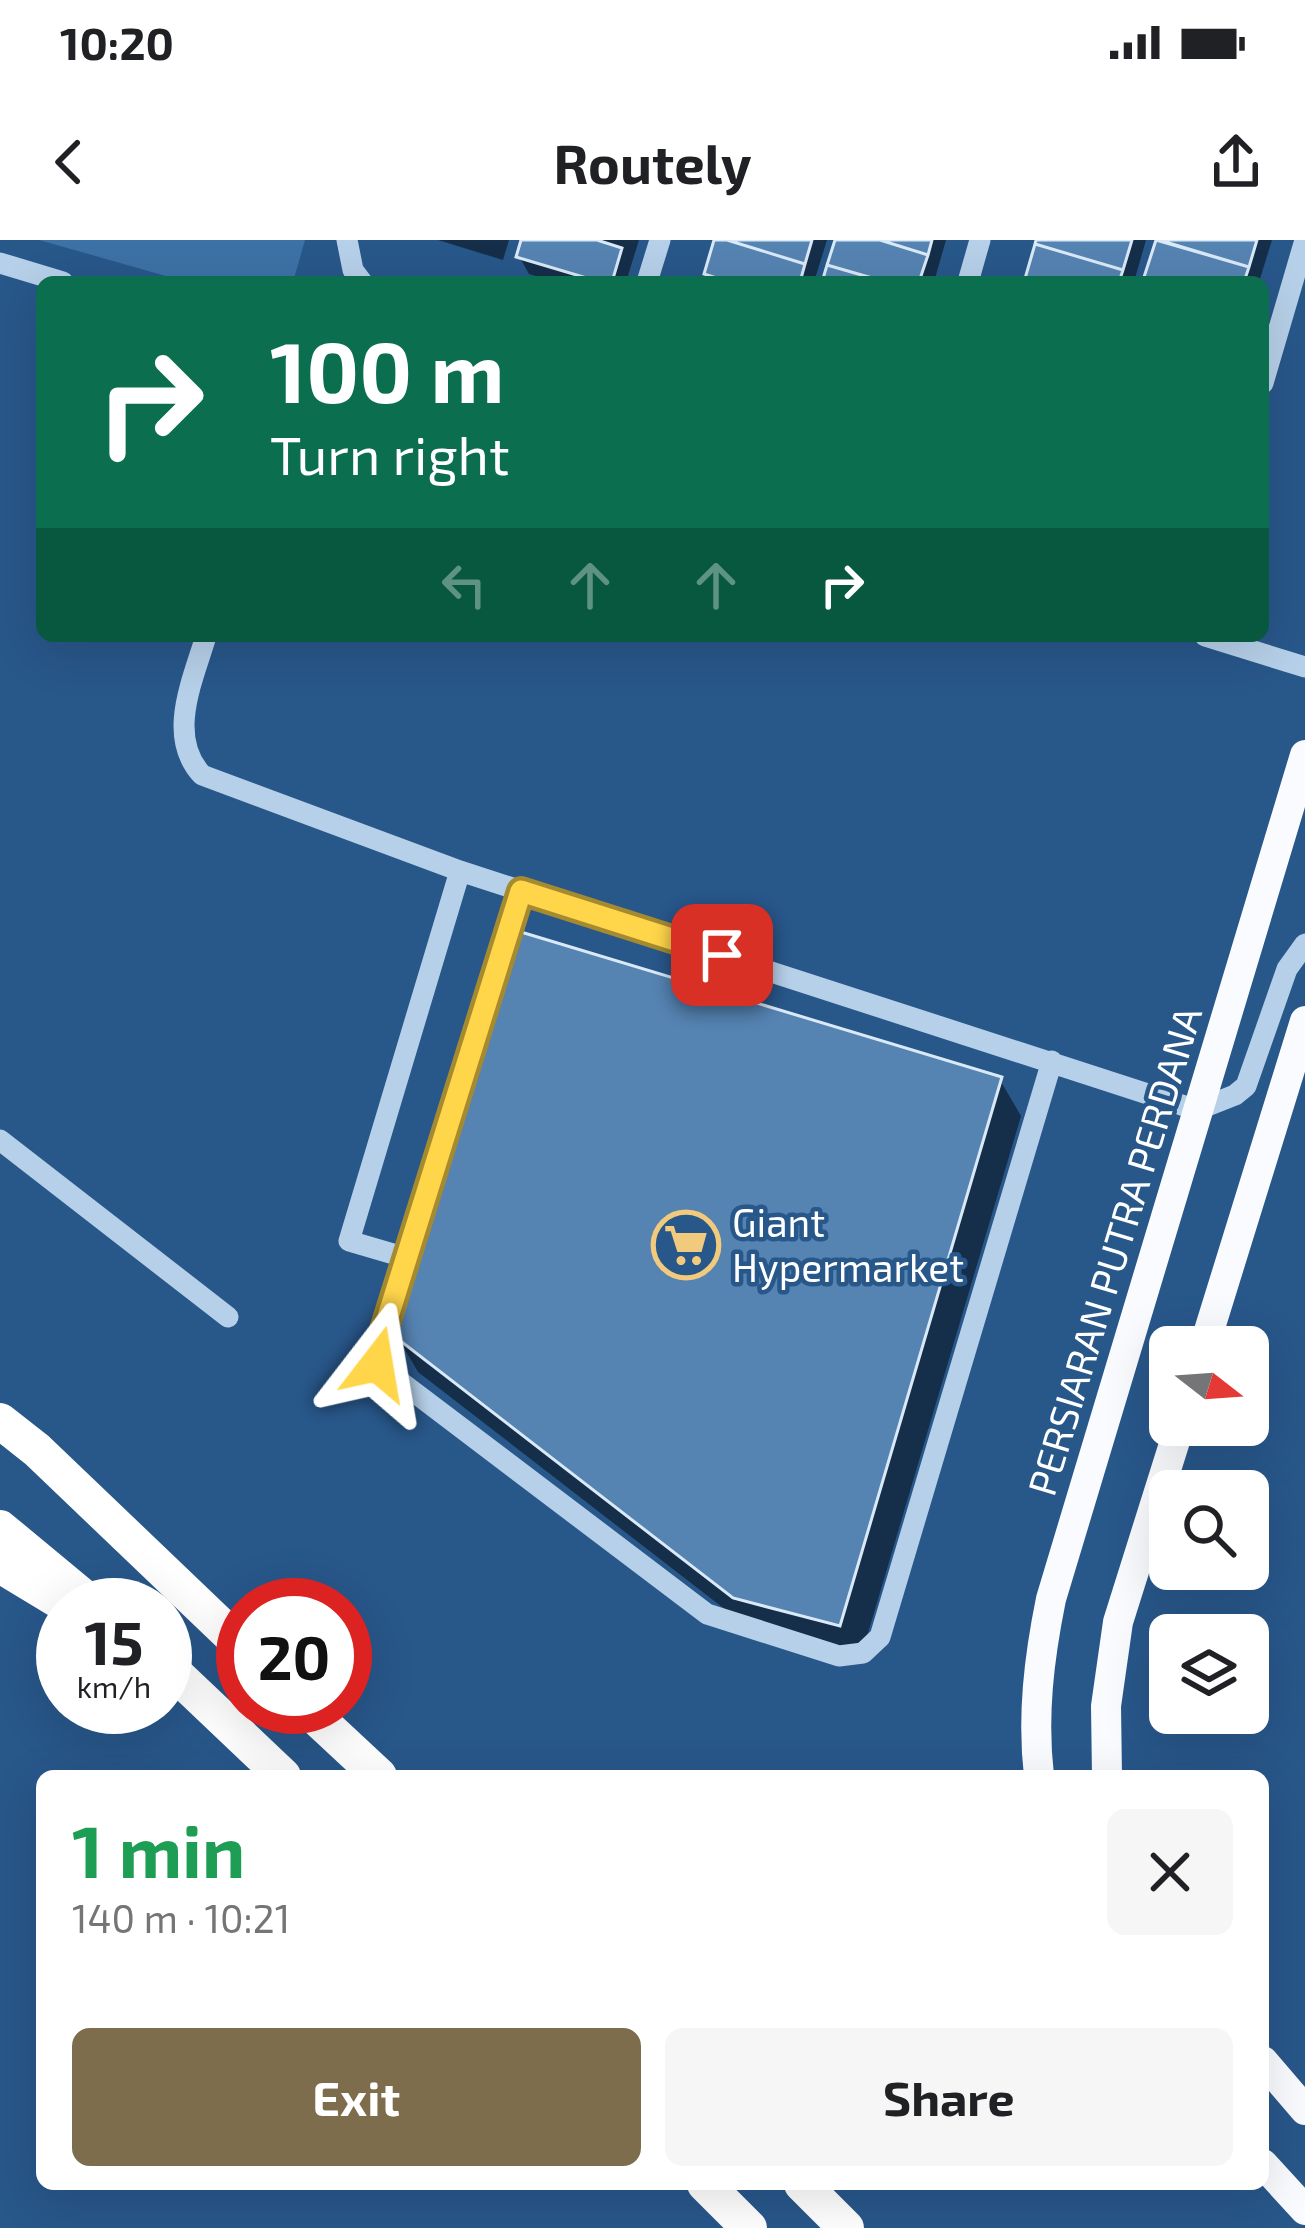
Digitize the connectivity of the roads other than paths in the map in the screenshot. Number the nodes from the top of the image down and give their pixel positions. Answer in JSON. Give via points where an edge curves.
{"nodes":[{"id":1,"x":346,"y":240,"type":"edge"},
{"id":2,"x":660,"y":240,"type":"edge"},
{"id":3,"x":980,"y":240,"type":"edge"},
{"id":4,"x":1305,"y":240,"type":"edge"},
{"id":5,"x":0,"y":263,"type":"edge"},
{"id":6,"x":43,"y":276,"type":"edge"},
{"id":7,"x":358,"y":276,"type":"edge"},
{"id":8,"x":649,"y":276,"type":"edge"},
{"id":9,"x":970,"y":276,"type":"edge"},
{"id":10,"x":1269,"y":363,"type":"edge"},
{"id":11,"x":204,"y":642,"type":"edge"},
{"id":12,"x":1224,"y":642,"type":"edge"},
{"id":13,"x":1305,"y":667,"type":"edge"},
{"id":14,"x":1305,"y":755,"type":"edge"},
{"id":15,"x":460,"y":871,"type":"junction"},
{"id":16,"x":521,"y":891,"type":"junction"},
{"id":17,"x":1305,"y":944,"type":"edge"},
{"id":18,"x":1305,"y":1022,"type":"edge"},
{"id":19,"x":1052,"y":1061,"type":"junction"},
{"id":20,"x":1294,"y":1101,"type":"edge"},
{"id":21,"x":1197,"y":1110,"type":"junction"},
{"id":22,"x":0,"y":1140,"type":"edge"},
{"id":23,"x":406,"y":1258,"type":"junction"},
{"id":24,"x":228,"y":1317,"type":"dead end"},
{"id":25,"x":1212,"y":1326,"type":"edge"},
{"id":26,"x":0,"y":1411,"type":"edge"},
{"id":27,"x":0,"y":1421,"type":"edge"},
{"id":28,"x":1173,"y":1446,"type":"edge"},
{"id":29,"x":38,"y":1450,"type":"junction"},
{"id":30,"x":0,"y":1528,"type":"edge"},
{"id":31,"x":0,"y":1565,"type":"edge"},
{"id":32,"x":60,"y":1578,"type":"edge"},
{"id":33,"x":36,"y":1587,"type":"edge"},
{"id":34,"x":216,"y":1621,"type":"edge"},
{"id":35,"x":192,"y":1690,"type":"edge"},
{"id":36,"x":334,"y":1734,"type":"edge"},
{"id":37,"x":277,"y":1770,"type":"edge"},
{"id":38,"x":373,"y":1770,"type":"edge"},
{"id":39,"x":1039,"y":1770,"type":"edge"},
{"id":40,"x":1107,"y":1770,"type":"edge"},
{"id":41,"x":1269,"y":2068,"type":"edge"},
{"id":42,"x":1305,"y":2110,"type":"edge"},
{"id":43,"x":1269,"y":2171,"type":"edge"},
{"id":44,"x":711,"y":2190,"type":"edge"},
{"id":45,"x":808,"y":2190,"type":"edge"},
{"id":46,"x":1305,"y":2210,"type":"edge"},
{"id":47,"x":749,"y":2228,"type":"edge"},
{"id":48,"x":846,"y":2228,"type":"edge"}],
"edges":[{"from":1,"to":7,"type":"street"},
{"from":2,"to":8,"type":"street"},
{"from":3,"to":9,"type":"street"},
{"from":4,"to":10,"type":"street"},
{"from":5,"to":6,"type":"street"},
{"from":11,"to":15,"type":"street","via":[[184,732],[189,760],[202,775]]},
{"from":12,"to":13,"type":"street"},
{"from":14,"to":21,"type":"main road","name":"PERSIARAN PUTRA PERDANA"},
{"from":15,"to":16,"type":"street"},
{"from":15,"to":23,"type":"street","via":[[349,1241]]},
{"from":16,"to":19,"type":"street"},
{"from":16,"to":23,"type":"street"},
{"from":17,"to":21,"type":"street","via":[[1287,969],[1246,1086]]},
{"from":18,"to":20,"type":"main road"},
{"from":19,"to":21,"type":"street"},
{"from":19,"to":23,"type":"street","via":[[880,1637],[862,1653],[839,1655],[706,1614],[377,1364]]},
{"from":20,"to":25,"type":"main road"},
{"from":21,"to":39,"type":"main road","name":"PERSIARAN PUTRA PERDANA","via":[[1052,1598],[1040,1652]]},
{"from":22,"to":24,"type":"street"},
{"from":26,"to":29,"type":"highway"},
{"from":27,"to":29,"type":"highway"},
{"from":28,"to":40,"type":"main road","via":[[1118,1622]]},
{"from":29,"to":34,"type":"highway"},
{"from":30,"to":32,"type":"highway"},
{"from":31,"to":33,"type":"highway"},
{"from":35,"to":37,"type":"highway"},
{"from":36,"to":38,"type":"highway"},
{"from":41,"to":42,"type":"main road"},
{"from":43,"to":46,"type":"main road"},
{"from":44,"to":47,"type":"highway"},
{"from":45,"to":48,"type":"highway"}]}
